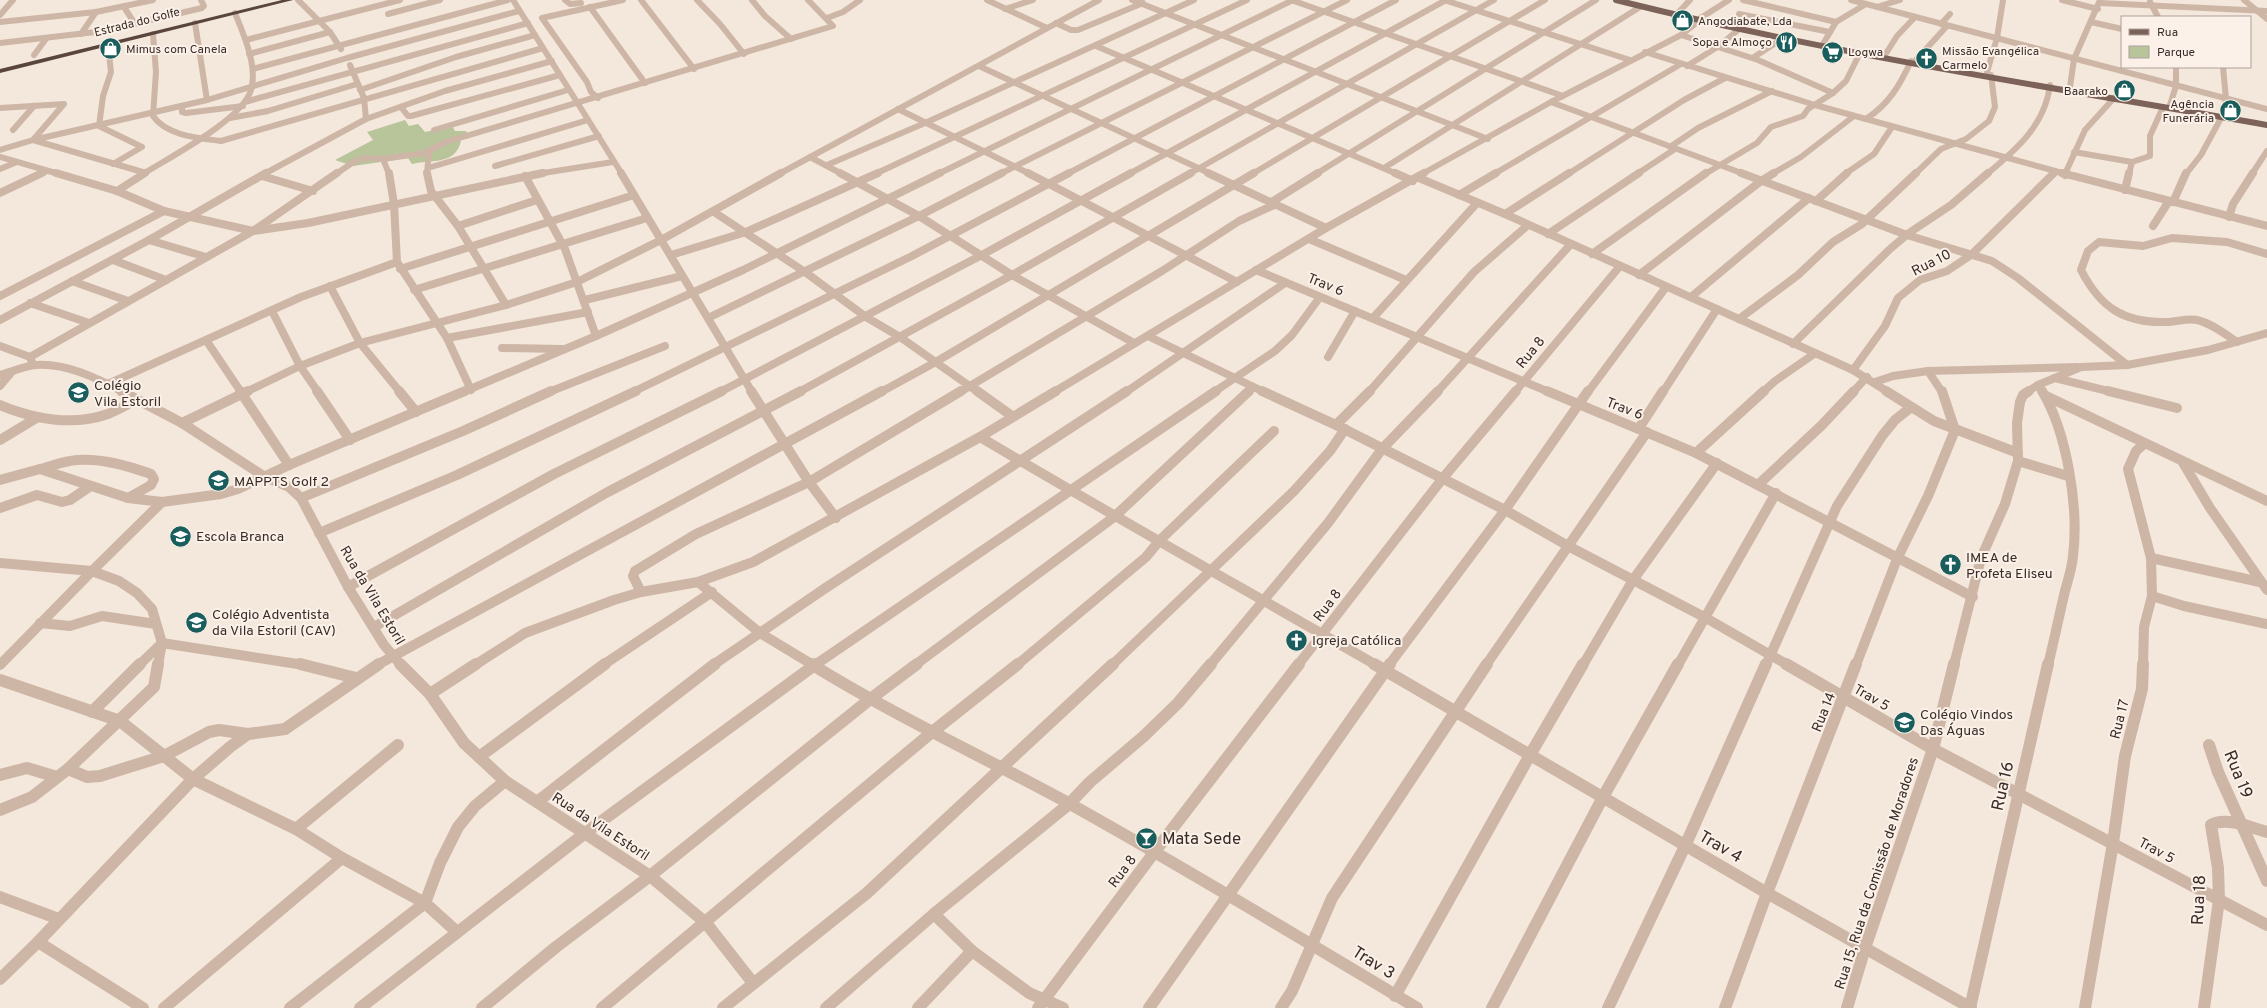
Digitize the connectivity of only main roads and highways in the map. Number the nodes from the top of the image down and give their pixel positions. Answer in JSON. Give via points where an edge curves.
{"nodes":[{"id":1,"x":279,"y":0,"type":"edge"},
{"id":2,"x":290,"y":0,"type":"edge"},
{"id":3,"x":1616,"y":0,"type":"edge"},
{"id":4,"x":1624,"y":0,"type":"edge"},
{"id":5,"x":1641,"y":4,"type":"edge"},
{"id":6,"x":1699,"y":20,"type":"junction"},
{"id":7,"x":107,"y":44,"type":"junction"},
{"id":8,"x":1913,"y":61,"type":"junction"},
{"id":9,"x":0,"y":67,"type":"edge"},
{"id":10,"x":0,"y":71,"type":"edge"},
{"id":11,"x":1989,"y":74,"type":"junction"},
{"id":12,"x":2167,"y":106,"type":"junction"},
{"id":13,"x":2223,"y":116,"type":"junction"},
{"id":14,"x":2267,"y":121,"type":"edge"},
{"id":15,"x":2267,"y":125,"type":"edge"}],
"edges":[{"from":1,"to":7,"type":"highway","name":"Estrada do Golfe"},
{"from":2,"to":7,"type":"highway","name":"Estrada do Golfe"},
{"from":3,"to":5,"type":"main road"},
{"from":4,"to":5,"type":"main road"},
{"from":5,"to":6,"type":"main road"},
{"from":5,"to":6,"type":"main road"},
{"from":6,"to":8,"type":"main road"},
{"from":6,"to":8,"type":"main road","via":[[1738,30]]},
{"from":7,"to":9,"type":"highway","name":"Estrada do Golfe"},
{"from":7,"to":10,"type":"highway","name":"Estrada do Golfe"},
{"from":8,"to":11,"type":"main road"},
{"from":11,"to":12,"type":"main road"},
{"from":11,"to":12,"type":"main road","via":[[2070,86]]},
{"from":12,"to":13,"type":"main road"},
{"from":13,"to":14,"type":"main road"},
{"from":13,"to":15,"type":"main road"}]}
